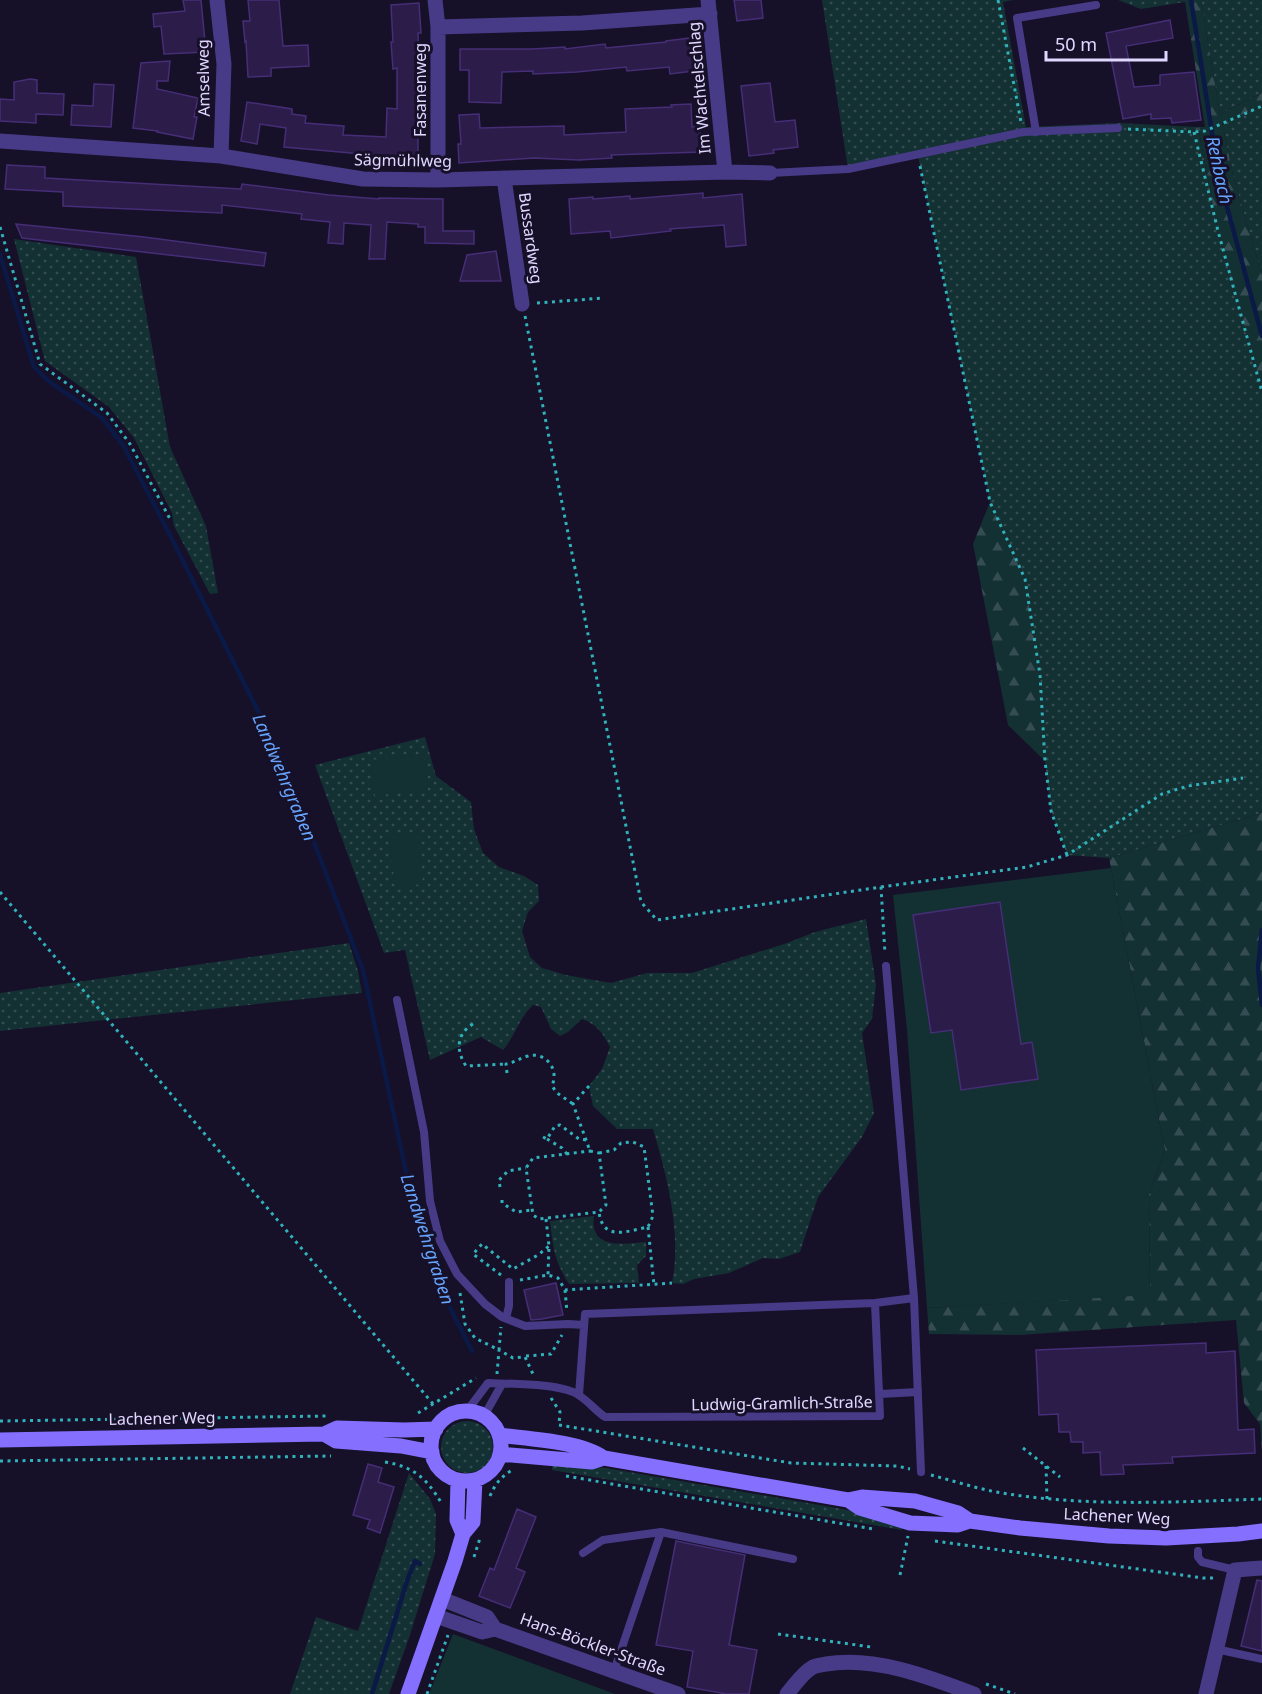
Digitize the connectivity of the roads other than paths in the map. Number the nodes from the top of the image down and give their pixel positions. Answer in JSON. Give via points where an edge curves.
{"nodes":[{"id":1,"x":217,"y":0,"type":"edge"},
{"id":2,"x":435,"y":0,"type":"edge"},
{"id":3,"x":1096,"y":5,"type":"dead end"},
{"id":4,"x":709,"y":7,"type":"edge"},
{"id":5,"x":438,"y":27,"type":"junction"},
{"id":6,"x":1118,"y":128,"type":"road end"},
{"id":7,"x":1036,"y":132,"type":"junction"},
{"id":8,"x":0,"y":141,"type":"edge"},
{"id":9,"x":221,"y":156,"type":"junction"},
{"id":10,"x":725,"y":172,"type":"junction"},
{"id":11,"x":770,"y":173,"type":"joint"},
{"id":12,"x":504,"y":178,"type":"junction"},
{"id":13,"x":438,"y":180,"type":"junction"},
{"id":14,"x":522,"y":304,"type":"road end"},
{"id":15,"x":886,"y":966,"type":"road end"},
{"id":16,"x":397,"y":1000,"type":"dead end"},
{"id":17,"x":509,"y":1282,"type":"road end"},
{"id":18,"x":914,"y":1298,"type":"junction"},
{"id":19,"x":875,"y":1302,"type":"junction"},
{"id":20,"x":504,"y":1317,"type":"junction"},
{"id":21,"x":584,"y":1325,"type":"junction"},
{"id":22,"x":502,"y":1384,"type":"junction"},
{"id":23,"x":918,"y":1392,"type":"junction"},
{"id":24,"x":880,"y":1394,"type":"junction"},
{"id":25,"x":579,"y":1395,"type":"junction"},
{"id":26,"x":467,"y":1411,"type":"junction"},
{"id":27,"x":484,"y":1416,"type":"junction"},
{"id":28,"x":436,"y":1429,"type":"junction"},
{"id":29,"x":324,"y":1434,"type":"junction"},
{"id":30,"x":500,"y":1435,"type":"junction"},
{"id":31,"x":0,"y":1440,"type":"edge"},
{"id":32,"x":432,"y":1452,"type":"junction"},
{"id":33,"x":500,"y":1454,"type":"junction"},
{"id":34,"x":604,"y":1458,"type":"junction"},
{"id":35,"x":921,"y":1472,"type":"road end"},
{"id":36,"x":458,"y":1480,"type":"junction"},
{"id":37,"x":475,"y":1480,"type":"junction"},
{"id":38,"x":848,"y":1500,"type":"junction"},
{"id":39,"x":970,"y":1521,"type":"junction"},
{"id":40,"x":1262,"y":1531,"type":"edge"},
{"id":41,"x":661,"y":1532,"type":"junction"},
{"id":42,"x":463,"y":1534,"type":"junction"},
{"id":43,"x":1198,"y":1551,"type":"dead end"},
{"id":44,"x":583,"y":1553,"type":"dead end"},
{"id":45,"x":793,"y":1559,"type":"dead end"},
{"id":46,"x":1262,"y":1568,"type":"edge"},
{"id":47,"x":1235,"y":1570,"type":"junction"},
{"id":48,"x":442,"y":1599,"type":"junction"},
{"id":49,"x":436,"y":1616,"type":"junction"},
{"id":50,"x":495,"y":1629,"type":"junction"},
{"id":51,"x":1216,"y":1650,"type":"junction"},
{"id":52,"x":1262,"y":1659,"type":"edge"},
{"id":53,"x":614,"y":1671,"type":"junction"},
{"id":54,"x":408,"y":1694,"type":"edge"},
{"id":55,"x":678,"y":1694,"type":"edge"},
{"id":56,"x":787,"y":1694,"type":"edge"},
{"id":57,"x":974,"y":1694,"type":"edge"},
{"id":58,"x":1206,"y":1694,"type":"edge"}],
"edges":[{"from":1,"to":9,"type":"street","name":"Amselweg","via":[[224,64]]},
{"from":2,"to":5,"type":"street","name":"Fasanenweg"},
{"from":3,"to":7,"type":"lane","via":[[1017,18]]},
{"from":4,"to":5,"type":"street","via":[[582,23]]},
{"from":4,"to":10,"type":"street","name":"Im Wachtelschlag"},
{"from":5,"to":13,"type":"street","name":"Fasanenweg"},
{"from":6,"to":7,"type":"lane"},
{"from":7,"to":11,"type":"lane","via":[[848,169]]},
{"from":8,"to":9,"type":"street","name":"Sägmühlweg"},
{"from":9,"to":13,"type":"street","name":"Sägmühlweg","via":[[363,179]]},
{"from":10,"to":11,"type":"street","name":"Sägmühlweg"},
{"from":10,"to":12,"type":"street","name":"Sägmühlweg"},
{"from":12,"to":13,"type":"street","name":"Sägmühlweg"},
{"from":12,"to":14,"type":"street","name":"Bussardweg"},
{"from":15,"to":18,"type":"lane"},
{"from":16,"to":20,"type":"lane","via":[[424,1132],[430,1201],[440,1241],[457,1274],[485,1304]]},
{"from":17,"to":20,"type":"lane","via":[[509,1306]]},
{"from":18,"to":19,"type":"lane"},
{"from":18,"to":23,"type":"lane"},
{"from":19,"to":21,"type":"lane","via":[[585,1314]]},
{"from":19,"to":24,"type":"lane","name":"Ludwig-Gramlich-Straße"},
{"from":20,"to":21,"type":"lane","via":[[525,1326]]},
{"from":21,"to":25,"type":"lane"},
{"from":22,"to":25,"type":"lane","name":"Ludwig-Gramlich-Straße","via":[[550,1386]]},
{"from":22,"to":26,"type":"lane","name":"Ludwig-Gramlich-Straße","via":[[488,1383]]},
{"from":22,"to":27,"type":"lane"},
{"from":23,"to":24,"type":"lane"},
{"from":23,"to":35,"type":"lane"},
{"from":24,"to":25,"type":"lane","name":"Ludwig-Gramlich-Straße","via":[[880,1416],[605,1418]]},
{"from":26,"to":27,"type":"main road"},
{"from":26,"to":28,"type":"main road","via":[[449,1416]]},
{"from":27,"to":30,"type":"main road"},
{"from":28,"to":29,"type":"main road","name":"Lachener Weg","via":[[337,1428]]},
{"from":28,"to":32,"type":"main road"},
{"from":29,"to":31,"type":"main road","name":"Lachener Weg"},
{"from":29,"to":32,"type":"main road","name":"Lachener Weg","via":[[336,1441]]},
{"from":30,"to":33,"type":"main road"},
{"from":30,"to":34,"type":"main road","name":"Lachener Weg","via":[[593,1451]]},
{"from":32,"to":36,"type":"main road","via":[[441,1470]]},
{"from":33,"to":34,"type":"main road","name":"Lachener Weg","via":[[592,1461]]},
{"from":33,"to":37,"type":"main road","via":[[491,1471]]},
{"from":34,"to":38,"type":"main road","name":"Lachener Weg"},
{"from":36,"to":37,"type":"main road"},
{"from":36,"to":42,"type":"main road","via":[[457,1520]]},
{"from":37,"to":42,"type":"main road","via":[[473,1522]]},
{"from":38,"to":39,"type":"main road","name":"Lachener Weg","via":[[862,1497],[915,1501],[958,1513]]},
{"from":38,"to":39,"type":"main road","name":"Lachener Weg","via":[[860,1508],[910,1523],[958,1525]]},
{"from":39,"to":40,"type":"main road","name":"Lachener Weg","via":[[1166,1538]]},
{"from":41,"to":44,"type":"lane","via":[[603,1540]]},
{"from":41,"to":45,"type":"lane"},
{"from":41,"to":53,"type":"lane"},
{"from":42,"to":48,"type":"main road"},
{"from":43,"to":47,"type":"lane","via":[[1202,1562]]},
{"from":46,"to":47,"type":"street"},
{"from":47,"to":51,"type":"street"},
{"from":48,"to":49,"type":"main road"},
{"from":48,"to":50,"type":"street","name":"Hans-Böckler-Straße","via":[[487,1617]]},
{"from":49,"to":50,"type":"street","name":"Hans-Böckler-Straße","via":[[482,1632]]},
{"from":49,"to":54,"type":"main road"},
{"from":50,"to":53,"type":"street","name":"Hans-Böckler-Straße"},
{"from":51,"to":52,"type":"lane"},
{"from":51,"to":58,"type":"street"},
{"from":53,"to":55,"type":"street","name":"Hans-Böckler-Straße"},
{"from":56,"to":57,"type":"street","via":[[814,1666],[838,1662],[909,1671]]}]}
